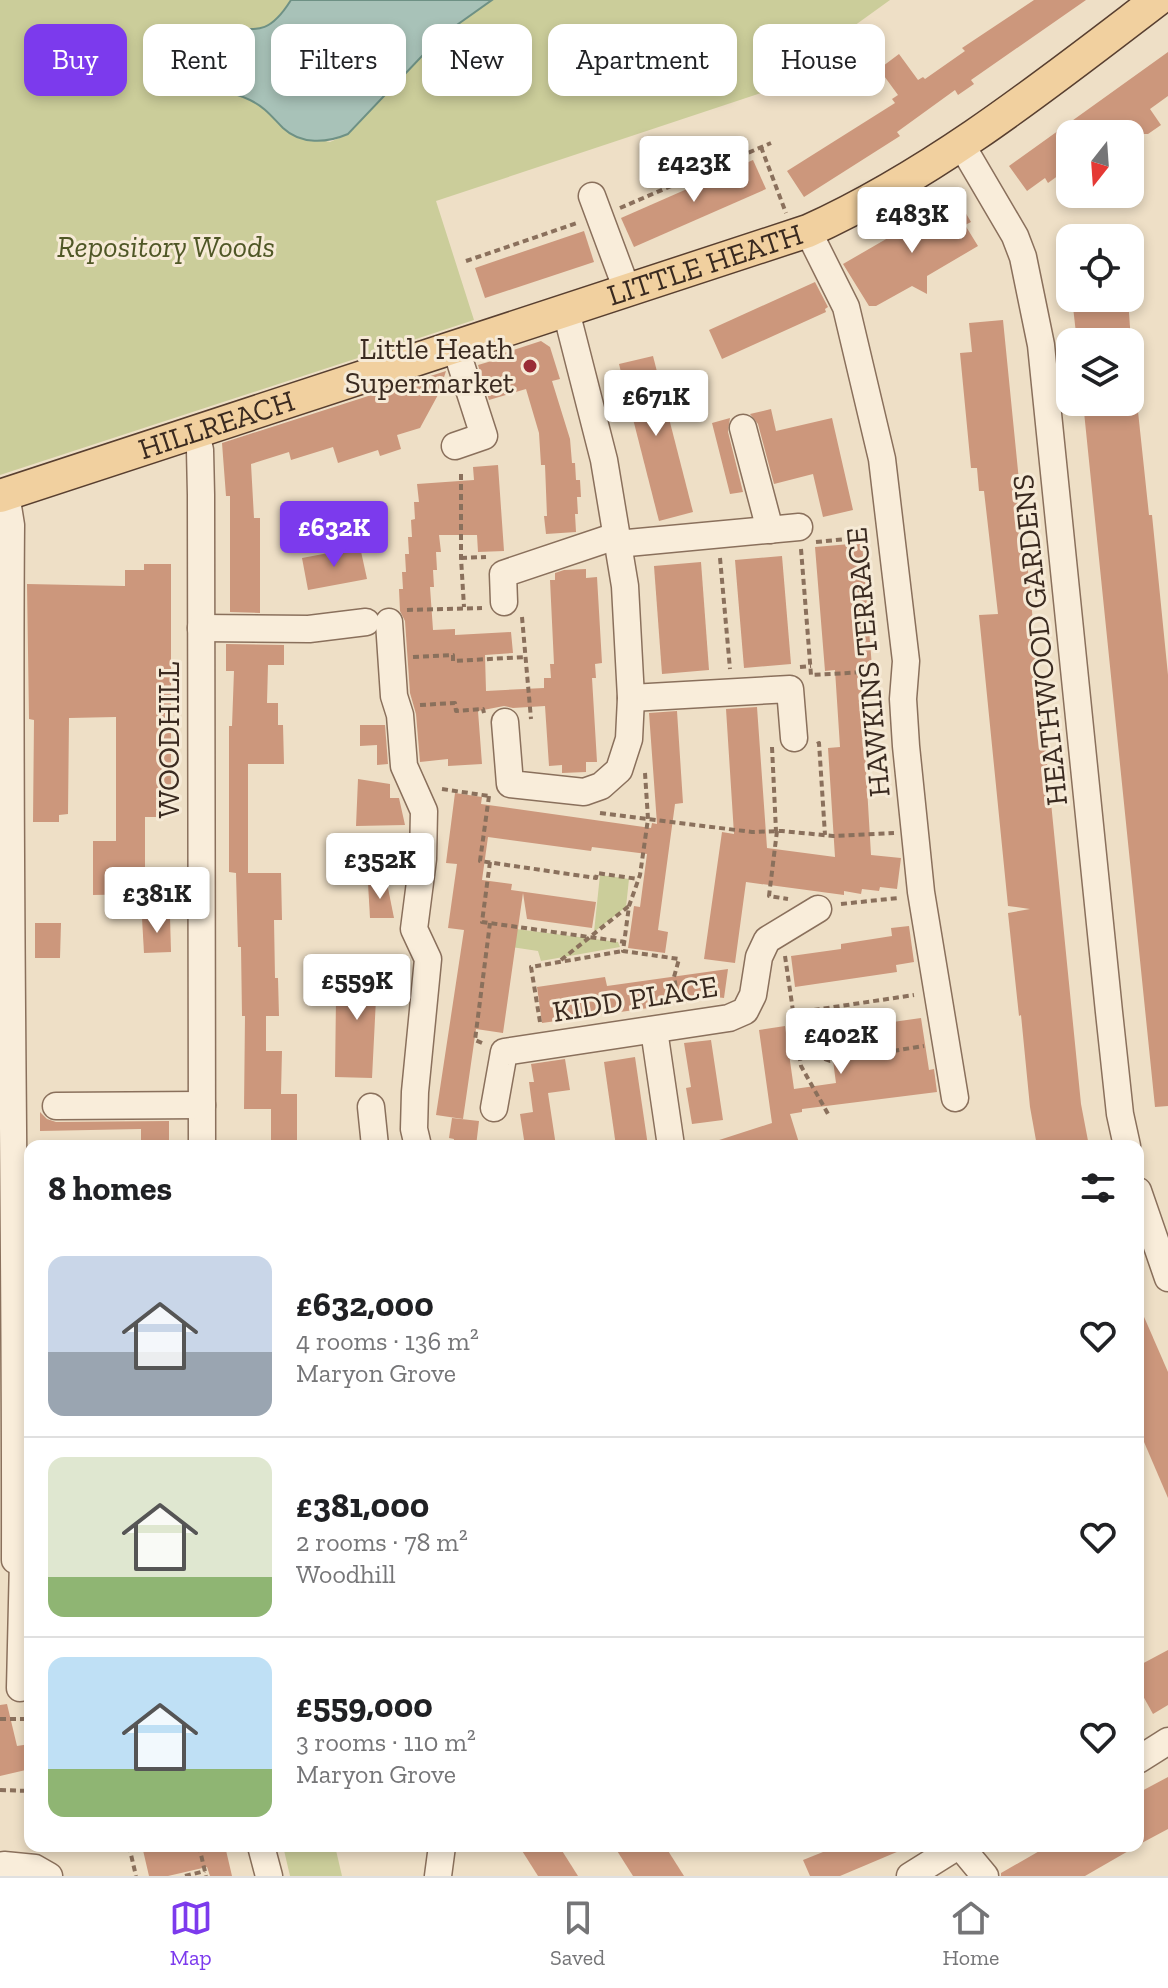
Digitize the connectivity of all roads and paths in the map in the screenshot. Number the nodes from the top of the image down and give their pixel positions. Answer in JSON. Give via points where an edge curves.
{"nodes":[{"id":1,"x":1157,"y":0,"type":"edge"},
{"id":2,"x":961,"y":144,"type":"junction"},
{"id":3,"x":761,"y":147,"type":"dead end"},
{"id":4,"x":592,"y":196,"type":"dead end"},
{"id":5,"x":798,"y":225,"type":"junction"},
{"id":6,"x":627,"y":290,"type":"junction"},
{"id":7,"x":566,"y":311,"type":"junction"},
{"id":8,"x":444,"y":350,"type":"junction"},
{"id":9,"x":743,"y":428,"type":"dead end"},
{"id":10,"x":195,"y":431,"type":"junction"},
{"id":11,"x":455,"y":446,"type":"dead end"},
{"id":12,"x":461,"y":474,"type":"dead end"},
{"id":13,"x":3,"y":495,"type":"edge"},
{"id":14,"x":770,"y":530,"type":"junction"},
{"id":15,"x":800,"y":535,"type":"joint"},
{"id":16,"x":616,"y":540,"type":"junction"},
{"id":17,"x":720,"y":556,"type":"dead end"},
{"id":18,"x":510,"y":604,"type":"junction"},
{"id":19,"x":464,"y":607,"type":"junction"},
{"id":20,"x":386,"y":618,"type":"junction"},
{"id":21,"x":201,"y":628,"type":"junction"},
{"id":22,"x":526,"y":657,"type":"junction"},
{"id":23,"x":391,"y":659,"type":"junction"},
{"id":24,"x":811,"y":666,"type":"junction"},
{"id":25,"x":797,"y":667,"type":"dead end"},
{"id":26,"x":879,"y":671,"type":"dead end"},
{"id":27,"x":717,"y":673,"type":"dead end"},
{"id":28,"x":5,"y":681,"type":"edge"},
{"id":29,"x":631,"y":698,"type":"junction"},
{"id":30,"x":397,"y":707,"type":"junction"},
{"id":31,"x":494,"y":719,"type":"joint"},
{"id":32,"x":532,"y":729,"type":"dead end"},
{"id":33,"x":629,"y":739,"type":"junction"},
{"id":34,"x":794,"y":743,"type":"junction"},
{"id":35,"x":412,"y":785,"type":"junction"},
{"id":36,"x":601,"y":813,"type":"dead end"},
{"id":37,"x":648,"y":819,"type":"junction"},
{"id":38,"x":777,"y":831,"type":"junction"},
{"id":39,"x":915,"y":831,"type":"junction"},
{"id":40,"x":825,"y":835,"type":"junction"},
{"id":41,"x":490,"y":862,"type":"junction"},
{"id":42,"x":639,"y":879,"type":"junction"},
{"id":43,"x":898,"y":898,"type":"dead end"},
{"id":44,"x":809,"y":904,"type":"junction"},
{"id":45,"x":629,"y":906,"type":"junction"},
{"id":46,"x":490,"y":923,"type":"junction"},
{"id":47,"x":781,"y":929,"type":"junction"},
{"id":48,"x":587,"y":937,"type":"junction"},
{"id":49,"x":625,"y":942,"type":"junction"},
{"id":50,"x":5,"y":946,"type":"edge"},
{"id":51,"x":623,"y":951,"type":"junction"},
{"id":52,"x":559,"y":962,"type":"junction"},
{"id":53,"x":916,"y":995,"type":"dead end"},
{"id":54,"x":794,"y":1013,"type":"junction"},
{"id":55,"x":682,"y":1026,"type":"junction"},
{"id":56,"x":654,"y":1030,"type":"junction"},
{"id":57,"x":797,"y":1039,"type":"junction"},
{"id":58,"x":543,"y":1046,"type":"junction"},
{"id":59,"x":926,"y":1046,"type":"dead end"},
{"id":60,"x":504,"y":1052,"type":"junction"},
{"id":61,"x":955,"y":1098,"type":"dead end"},
{"id":62,"x":202,"y":1105,"type":"junction"},
{"id":63,"x":56,"y":1106,"type":"dead end"},
{"id":64,"x":371,"y":1107,"type":"dead end"},
{"id":65,"x":494,"y":1108,"type":"dead end"},
{"id":66,"x":828,"y":1114,"type":"dead end"},
{"id":67,"x":202,"y":1140,"type":"edge"},
{"id":68,"x":374,"y":1140,"type":"edge"},
{"id":69,"x":417,"y":1140,"type":"edge"},
{"id":70,"x":670,"y":1140,"type":"edge"},
{"id":71,"x":1126,"y":1140,"type":"edge"},
{"id":72,"x":1144,"y":1208,"type":"edge"},
{"id":73,"x":1168,"y":1278,"type":"edge"},
{"id":74,"x":17,"y":1560,"type":"edge"},
{"id":75,"x":20,"y":1688,"type":"dead end"},
{"id":76,"x":0,"y":1719,"type":"edge"},
{"id":77,"x":24,"y":1719,"type":"edge"},
{"id":78,"x":1168,"y":1741,"type":"edge"},
{"id":79,"x":1144,"y":1756,"type":"edge"},
{"id":80,"x":0,"y":1790,"type":"edge"},
{"id":81,"x":24,"y":1791,"type":"edge"},
{"id":82,"x":130,"y":1852,"type":"edge"},
{"id":83,"x":200,"y":1852,"type":"edge"},
{"id":84,"x":263,"y":1852,"type":"edge"},
{"id":85,"x":441,"y":1852,"type":"edge"},
{"id":86,"x":972,"y":1854,"type":"edge"},
{"id":87,"x":4,"y":1865,"type":"dead end"},
{"id":88,"x":206,"y":1874,"type":"edge"},
{"id":89,"x":49,"y":1876,"type":"edge"},
{"id":90,"x":136,"y":1876,"type":"edge"},
{"id":91,"x":185,"y":1876,"type":"edge"},
{"id":92,"x":269,"y":1876,"type":"edge"},
{"id":93,"x":438,"y":1876,"type":"edge"},
{"id":94,"x":445,"y":1876,"type":"edge"},
{"id":95,"x":910,"y":1876,"type":"edge"}],
"edges":[{"from":1,"to":2,"type":"main road","name":"LITTLE HEATH"},
{"from":2,"to":5,"type":"main road","name":"LITTLE HEATH","via":[[879,195]]},
{"from":2,"to":71,"type":"street","name":"HEATHWOOD GARDENS","via":[[1023,257],[1041,345]]},
{"from":3,"to":5,"type":"path"},
{"from":4,"to":6,"type":"street"},
{"from":5,"to":6,"type":"main road","name":"LITTLE HEATH"},
{"from":5,"to":39,"type":"street","name":"HAWKINS TERRACE","via":[[846,307],[882,459],[906,661],[903,699]]},
{"from":6,"to":7,"type":"main road","name":"LITTLE HEATH"},
{"from":7,"to":8,"type":"main road","name":"LITTLE HEATH"},
{"from":7,"to":16,"type":"street","via":[[604,460]]},
{"from":8,"to":10,"type":"main road","name":"HILLREACH"},
{"from":8,"to":11,"type":"street","via":[[484,436]]},
{"from":9,"to":14,"type":"street"},
{"from":10,"to":13,"type":"main road","name":"HILLREACH"},
{"from":10,"to":21,"type":"street","name":"WOODHILL","via":[[200,450]]},
{"from":12,"to":19,"type":"path"},
{"from":13,"to":28,"type":"street","via":[[11,525]]},
{"from":14,"to":15,"type":"street"},
{"from":14,"to":16,"type":"street"},
{"from":15,"to":24,"type":"path"},
{"from":16,"to":18,"type":"street","via":[[503,574]]},
{"from":16,"to":29,"type":"street","via":[[625,586]]},
{"from":17,"to":27,"type":"path","via":[[731,672]]},
{"from":18,"to":19,"type":"path"},
{"from":18,"to":22,"type":"path","via":[[522,609]]},
{"from":19,"to":20,"type":"path"},
{"from":20,"to":21,"type":"street","via":[[309,629]]},
{"from":20,"to":23,"type":"street"},
{"from":21,"to":62,"type":"street","name":"WOODHILL"},
{"from":22,"to":23,"type":"path"},
{"from":22,"to":32,"type":"path"},
{"from":23,"to":30,"type":"street"},
{"from":24,"to":25,"type":"path"},
{"from":24,"to":26,"type":"path","via":[[811,675]]},
{"from":28,"to":50,"type":"street"},
{"from":29,"to":33,"type":"street"},
{"from":29,"to":34,"type":"street","via":[[790,689]]},
{"from":30,"to":31,"type":"path","via":[[455,703],[456,711],[483,709]]},
{"from":30,"to":35,"type":"street","via":[[404,766]]},
{"from":31,"to":33,"type":"street","via":[[510,784],[584,792],[601,786],[619,770]]},
{"from":33,"to":37,"type":"path","via":[[645,773]]},
{"from":34,"to":38,"type":"path","via":[[770,747]]},
{"from":34,"to":40,"type":"path","via":[[819,743]]},
{"from":35,"to":41,"type":"path","via":[[489,796],[480,861]]},
{"from":35,"to":69,"type":"street","via":[[424,811],[414,929],[428,959],[415,1092]]},
{"from":36,"to":37,"type":"path"},
{"from":37,"to":38,"type":"path"},
{"from":37,"to":42,"type":"path"},
{"from":38,"to":40,"type":"path"},
{"from":38,"to":44,"type":"path","via":[[769,896]]},
{"from":39,"to":40,"type":"path"},
{"from":39,"to":61,"type":"street","name":"HAWKINS TERRACE"},
{"from":41,"to":42,"type":"path"},
{"from":41,"to":46,"type":"path","via":[[482,922]]},
{"from":42,"to":45,"type":"path"},
{"from":43,"to":44,"type":"path"},
{"from":44,"to":47,"type":"street","name":"KIDD PLACE"},
{"from":45,"to":48,"type":"path"},
{"from":45,"to":49,"type":"path"},
{"from":46,"to":48,"type":"path"},
{"from":46,"to":60,"type":"path","via":[[475,1040]]},
{"from":47,"to":54,"type":"path"},
{"from":47,"to":55,"type":"street","name":"KIDD PLACE","via":[[767,940],[759,957],[745,1011]]},
{"from":48,"to":49,"type":"path"},
{"from":48,"to":52,"type":"path"},
{"from":49,"to":51,"type":"path"},
{"from":50,"to":74,"type":"street","via":[[16,1264]]},
{"from":51,"to":52,"type":"path"},
{"from":51,"to":55,"type":"path","via":[[679,959],[674,977]]},
{"from":52,"to":58,"type":"path","via":[[531,967]]},
{"from":53,"to":54,"type":"path"},
{"from":54,"to":57,"type":"path"},
{"from":55,"to":56,"type":"street","name":"KIDD PLACE"},
{"from":56,"to":58,"type":"street","name":"KIDD PLACE"},
{"from":56,"to":70,"type":"street"},
{"from":57,"to":59,"type":"path","via":[[812,1038],[822,1058],[830,1061]]},
{"from":57,"to":66,"type":"path","via":[[801,1066]]},
{"from":58,"to":60,"type":"street","name":"KIDD PLACE"},
{"from":60,"to":65,"type":"street"},
{"from":62,"to":63,"type":"street"},
{"from":62,"to":67,"type":"street","name":"WOODHILL"},
{"from":64,"to":68,"type":"street"},
{"from":72,"to":73,"type":"street"},
{"from":74,"to":75,"type":"street"},
{"from":76,"to":77,"type":"path"},
{"from":78,"to":79,"type":"street"},
{"from":80,"to":81,"type":"path"},
{"from":82,"to":90,"type":"path"},
{"from":83,"to":88,"type":"path"},
{"from":84,"to":92,"type":"street"},
{"from":85,"to":93,"type":"street"},
{"from":86,"to":95,"type":"street"},
{"from":87,"to":89,"type":"street","via":[[35,1868]]},
{"from":88,"to":91,"type":"path"},
{"from":93,"to":94,"type":"street"}]}
